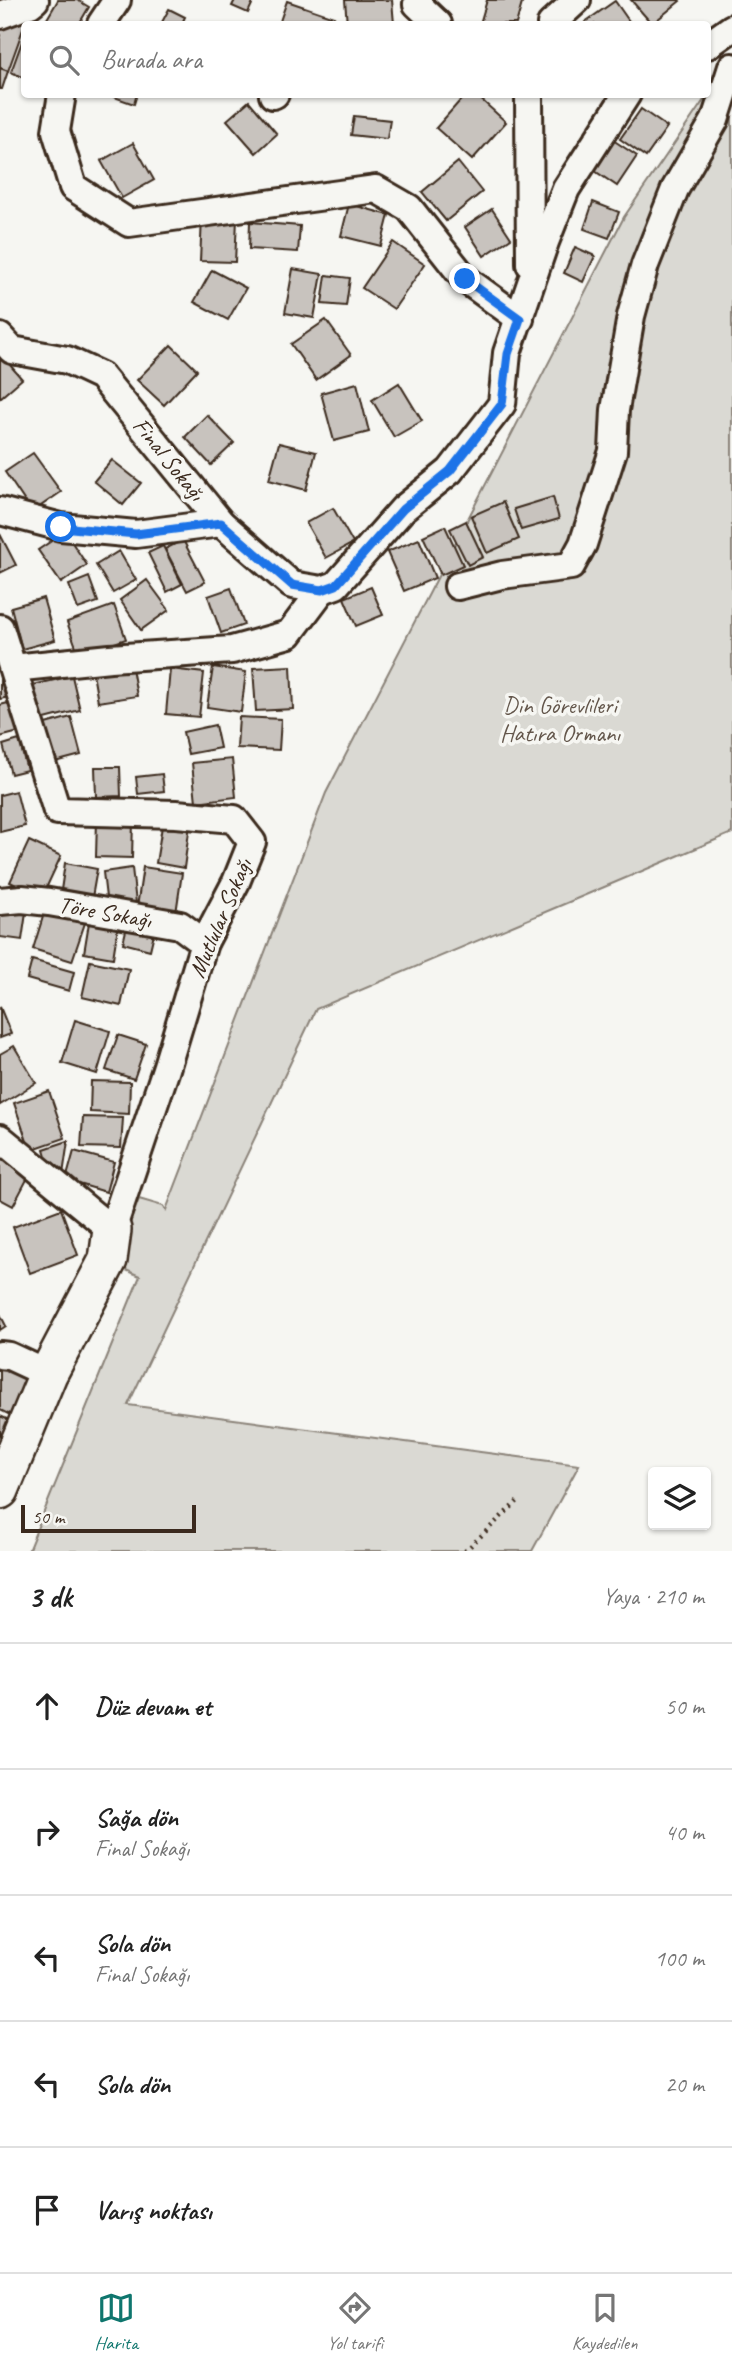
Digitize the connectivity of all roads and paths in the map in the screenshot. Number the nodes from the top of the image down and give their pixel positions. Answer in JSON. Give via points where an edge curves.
{"nodes":[{"id":1,"x":35,"y":0,"type":"edge"},
{"id":2,"x":117,"y":0,"type":"edge"},
{"id":3,"x":418,"y":0,"type":"edge"},
{"id":4,"x":577,"y":0,"type":"edge"},
{"id":5,"x":0,"y":15,"type":"edge"},
{"id":6,"x":103,"y":21,"type":"edge"},
{"id":7,"x":435,"y":21,"type":"edge"},
{"id":8,"x":554,"y":21,"type":"edge"},
{"id":9,"x":732,"y":28,"type":"edge"},
{"id":10,"x":711,"y":43,"type":"edge"},
{"id":11,"x":732,"y":67,"type":"edge"},
{"id":12,"x":61,"y":98,"type":"edge"},
{"id":13,"x":529,"y":98,"type":"edge"},
{"id":14,"x":624,"y":98,"type":"edge"},
{"id":15,"x":530,"y":289,"type":"junction"},
{"id":16,"x":520,"y":319,"type":"junction"},
{"id":17,"x":0,"y":337,"type":"edge"},
{"id":18,"x":0,"y":511,"type":"edge"},
{"id":19,"x":221,"y":523,"type":"junction"},
{"id":20,"x":458,"y":586,"type":"dead end"},
{"id":21,"x":322,"y":590,"type":"junction"},
{"id":22,"x":0,"y":628,"type":"edge"},
{"id":23,"x":13,"y":668,"type":"junction"},
{"id":24,"x":0,"y":901,"type":"edge"},
{"id":25,"x":204,"y":943,"type":"junction"},
{"id":26,"x":0,"y":1138,"type":"edge"},
{"id":27,"x":112,"y":1230,"type":"junction"},
{"id":28,"x":0,"y":1355,"type":"edge"},
{"id":29,"x":47,"y":1374,"type":"junction"},
{"id":30,"x":0,"y":1490,"type":"edge"},
{"id":31,"x":519,"y":1500,"type":"dead end"},
{"id":32,"x":465,"y":1551,"type":"edge"}],
"edges":[{"from":1,"to":5,"type":"street"},
{"from":2,"to":6,"type":"street"},
{"from":3,"to":7,"type":"street"},
{"from":4,"to":8,"type":"street"},
{"from":9,"to":10,"type":"street"},
{"from":11,"to":20,"type":"street","via":[[715,120],[675,189],[645,265],[631,316],[613,450],[583,544],[571,566]]},
{"from":12,"to":16,"type":"street","via":[[56,131],[73,187],[130,223],[376,189],[409,208],[465,279]]},
{"from":13,"to":15,"type":"street"},
{"from":14,"to":15,"type":"street","via":[[566,189]]},
{"from":15,"to":16,"type":"street"},
{"from":16,"to":21,"type":"street","via":[[508,354],[502,404],[450,471],[403,509],[336,585]]},
{"from":17,"to":19,"type":"street","name":"Final Sokağı","via":[[12,351],[67,360],[102,376]]},
{"from":18,"to":19,"type":"street","via":[[61,527],[136,534]]},
{"from":19,"to":21,"type":"street","name":"Final Sokağı","via":[[292,585]]},
{"from":21,"to":23,"type":"street","via":[[289,634],[232,650]]},
{"from":22,"to":23,"type":"street"},
{"from":23,"to":25,"type":"street","name":"Mutlular Sokağı","via":[[57,811],[233,819],[252,842]]},
{"from":24,"to":25,"type":"street","name":"Töre Sokağı","via":[[49,902],[180,925]]},
{"from":25,"to":27,"type":"street","name":"Mutlular Sokağı"},
{"from":26,"to":27,"type":"street"},
{"from":27,"to":29,"type":"street","via":[[108,1260]]},
{"from":28,"to":29,"type":"street"},
{"from":29,"to":30,"type":"street"},
{"from":31,"to":32,"type":"path"}]}
